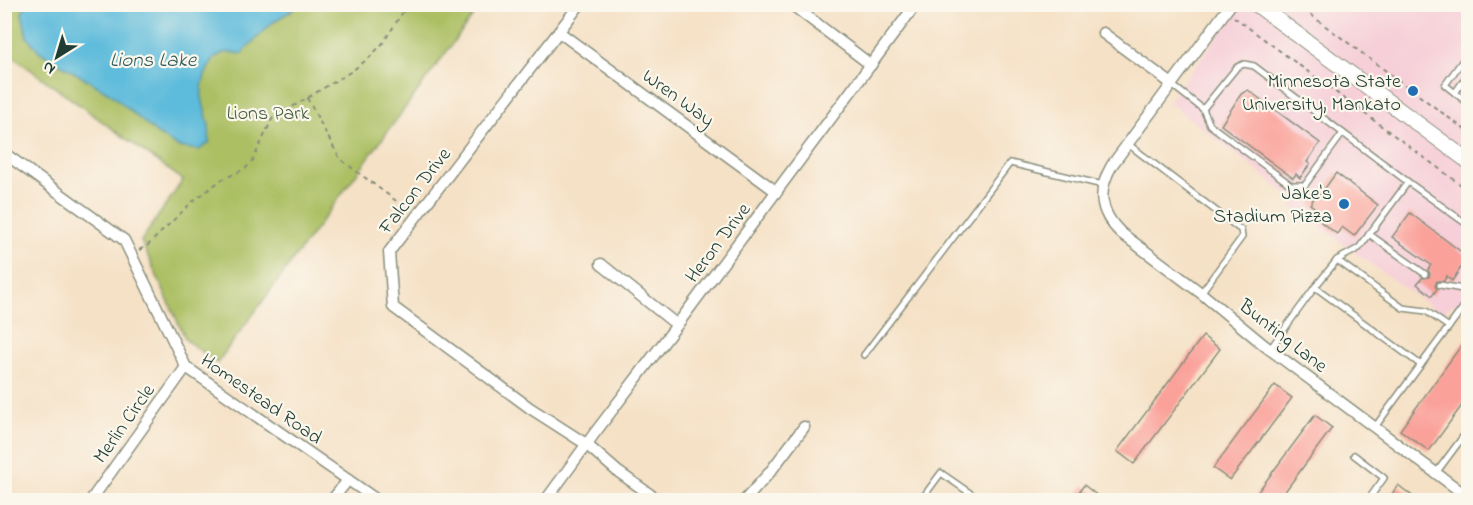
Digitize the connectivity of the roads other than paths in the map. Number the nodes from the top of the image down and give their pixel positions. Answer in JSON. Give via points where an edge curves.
{"nodes":[{"id":1,"x":579,"y":4,"type":"edge"},
{"id":2,"x":791,"y":4,"type":"edge"},
{"id":3,"x":916,"y":4,"type":"edge"},
{"id":4,"x":1256,"y":4,"type":"edge"},
{"id":5,"x":1229,"y":8,"type":"edge"},
{"id":6,"x":559,"y":32,"type":"junction"},
{"id":7,"x":1104,"y":33,"type":"dead end"},
{"id":8,"x":1468,"y":53,"type":"edge"},
{"id":9,"x":872,"y":64,"type":"junction"},
{"id":10,"x":1468,"y":74,"type":"edge"},
{"id":11,"x":1172,"y":84,"type":"junction"},
{"id":12,"x":1455,"y":93,"type":"junction"},
{"id":13,"x":1468,"y":101,"type":"edge"},
{"id":14,"x":1203,"y":109,"type":"junction"},
{"id":15,"x":1343,"y":133,"type":"junction"},
{"id":16,"x":1128,"y":144,"type":"junction"},
{"id":17,"x":4,"y":153,"type":"edge"},
{"id":18,"x":1468,"y":160,"type":"edge"},
{"id":19,"x":1408,"y":182,"type":"junction"},
{"id":20,"x":1103,"y":185,"type":"junction"},
{"id":21,"x":777,"y":192,"type":"junction"},
{"id":22,"x":1468,"y":225,"type":"edge"},
{"id":23,"x":1369,"y":234,"type":"junction"},
{"id":24,"x":1337,"y":260,"type":"junction"},
{"id":25,"x":601,"y":264,"type":"dead end"},
{"id":26,"x":1425,"y":274,"type":"dead end"},
{"id":27,"x":1440,"y":285,"type":"dead end"},
{"id":28,"x":1315,"y":287,"type":"junction"},
{"id":29,"x":1468,"y":290,"type":"edge"},
{"id":30,"x":1201,"y":293,"type":"junction"},
{"id":31,"x":1468,"y":301,"type":"edge"},
{"id":32,"x":677,"y":325,"type":"junction"},
{"id":33,"x":1449,"y":327,"type":"junction"},
{"id":34,"x":1270,"y":349,"type":"junction"},
{"id":35,"x":864,"y":355,"type":"dead end"},
{"id":36,"x":1421,"y":365,"type":"junction"},
{"id":37,"x":186,"y":367,"type":"junction"},
{"id":38,"x":804,"y":427,"type":"dead end"},
{"id":39,"x":1375,"y":427,"type":"junction"},
{"id":40,"x":1468,"y":430,"type":"edge"},
{"id":41,"x":586,"y":444,"type":"junction"},
{"id":42,"x":1354,"y":455,"type":"dead end"},
{"id":43,"x":1436,"y":473,"type":"junction"},
{"id":44,"x":348,"y":480,"type":"junction"},
{"id":45,"x":1468,"y":497,"type":"edge"},
{"id":46,"x":91,"y":501,"type":"edge"},
{"id":47,"x":332,"y":501,"type":"edge"},
{"id":48,"x":377,"y":501,"type":"edge"},
{"id":49,"x":546,"y":501,"type":"edge"},
{"id":50,"x":658,"y":501,"type":"edge"},
{"id":51,"x":745,"y":501,"type":"edge"},
{"id":52,"x":921,"y":501,"type":"edge"},
{"id":53,"x":980,"y":501,"type":"edge"},
{"id":54,"x":1368,"y":501,"type":"edge"}],
"edges":[{"from":1,"to":6,"type":"street","name":"Falcon Drive"},
{"from":2,"to":9,"type":"street"},
{"from":3,"to":9,"type":"street","name":"Heron Drive"},
{"from":4,"to":18,"type":"street"},
{"from":5,"to":11,"type":"street"},
{"from":6,"to":21,"type":"street","name":"Wren Way"},
{"from":6,"to":41,"type":"street","name":"Falcon Drive","via":[[389,252],[393,307],[530,408]]},
{"from":7,"to":11,"type":"street"},
{"from":8,"to":12,"type":"lane","via":[[1445,85]]},
{"from":9,"to":21,"type":"street","name":"Heron Drive"},
{"from":10,"to":12,"type":"lane"},
{"from":11,"to":14,"type":"lane"},
{"from":11,"to":16,"type":"street"},
{"from":12,"to":13,"type":"lane"},
{"from":14,"to":15,"type":"lane","via":[[1237,67],[1244,64],[1254,66]]},
{"from":14,"to":15,"type":"lane","via":[[1210,125],[1291,185],[1305,185]]},
{"from":15,"to":19,"type":"lane"},
{"from":16,"to":20,"type":"street"},
{"from":16,"to":30,"type":"lane","via":[[1242,230],[1242,237]]},
{"from":17,"to":37,"type":"street","name":"Homestead Road","via":[[124,240]]},
{"from":19,"to":22,"type":"lane"},
{"from":19,"to":23,"type":"lane"},
{"from":20,"to":30,"type":"street","name":"Bunting Lane","via":[[1102,198],[1111,223]]},
{"from":20,"to":35,"type":"lane","via":[[1011,164]]},
{"from":21,"to":32,"type":"street","name":"Heron Drive"},
{"from":23,"to":24,"type":"lane","via":[[1359,248]]},
{"from":23,"to":26,"type":"lane"},
{"from":24,"to":28,"type":"lane"},
{"from":24,"to":33,"type":"lane","via":[[1403,308],[1426,311]]},
{"from":25,"to":32,"type":"street"},
{"from":27,"to":29,"type":"lane"},
{"from":28,"to":34,"type":"lane"},
{"from":28,"to":36,"type":"lane"},
{"from":30,"to":34,"type":"street","name":"Bunting Lane"},
{"from":31,"to":33,"type":"lane"},
{"from":32,"to":41,"type":"street","name":"Heron Drive"},
{"from":33,"to":36,"type":"lane"},
{"from":34,"to":39,"type":"street","name":"Bunting Lane"},
{"from":36,"to":39,"type":"lane"},
{"from":37,"to":44,"type":"street","name":"Homestead Road"},
{"from":37,"to":46,"type":"street","name":"Merlin Circle"},
{"from":38,"to":51,"type":"street"},
{"from":39,"to":43,"type":"street","name":"Bunting Lane"},
{"from":40,"to":43,"type":"lane"},
{"from":41,"to":49,"type":"street","name":"Heron Drive"},
{"from":41,"to":50,"type":"street"},
{"from":42,"to":54,"type":"lane","via":[[1384,478]]},
{"from":43,"to":45,"type":"street","name":"Bunting Lane"},
{"from":44,"to":47,"type":"street"},
{"from":44,"to":48,"type":"street","name":"Homestead Road"},
{"from":52,"to":53,"type":"lane","via":[[941,473]]}]}
